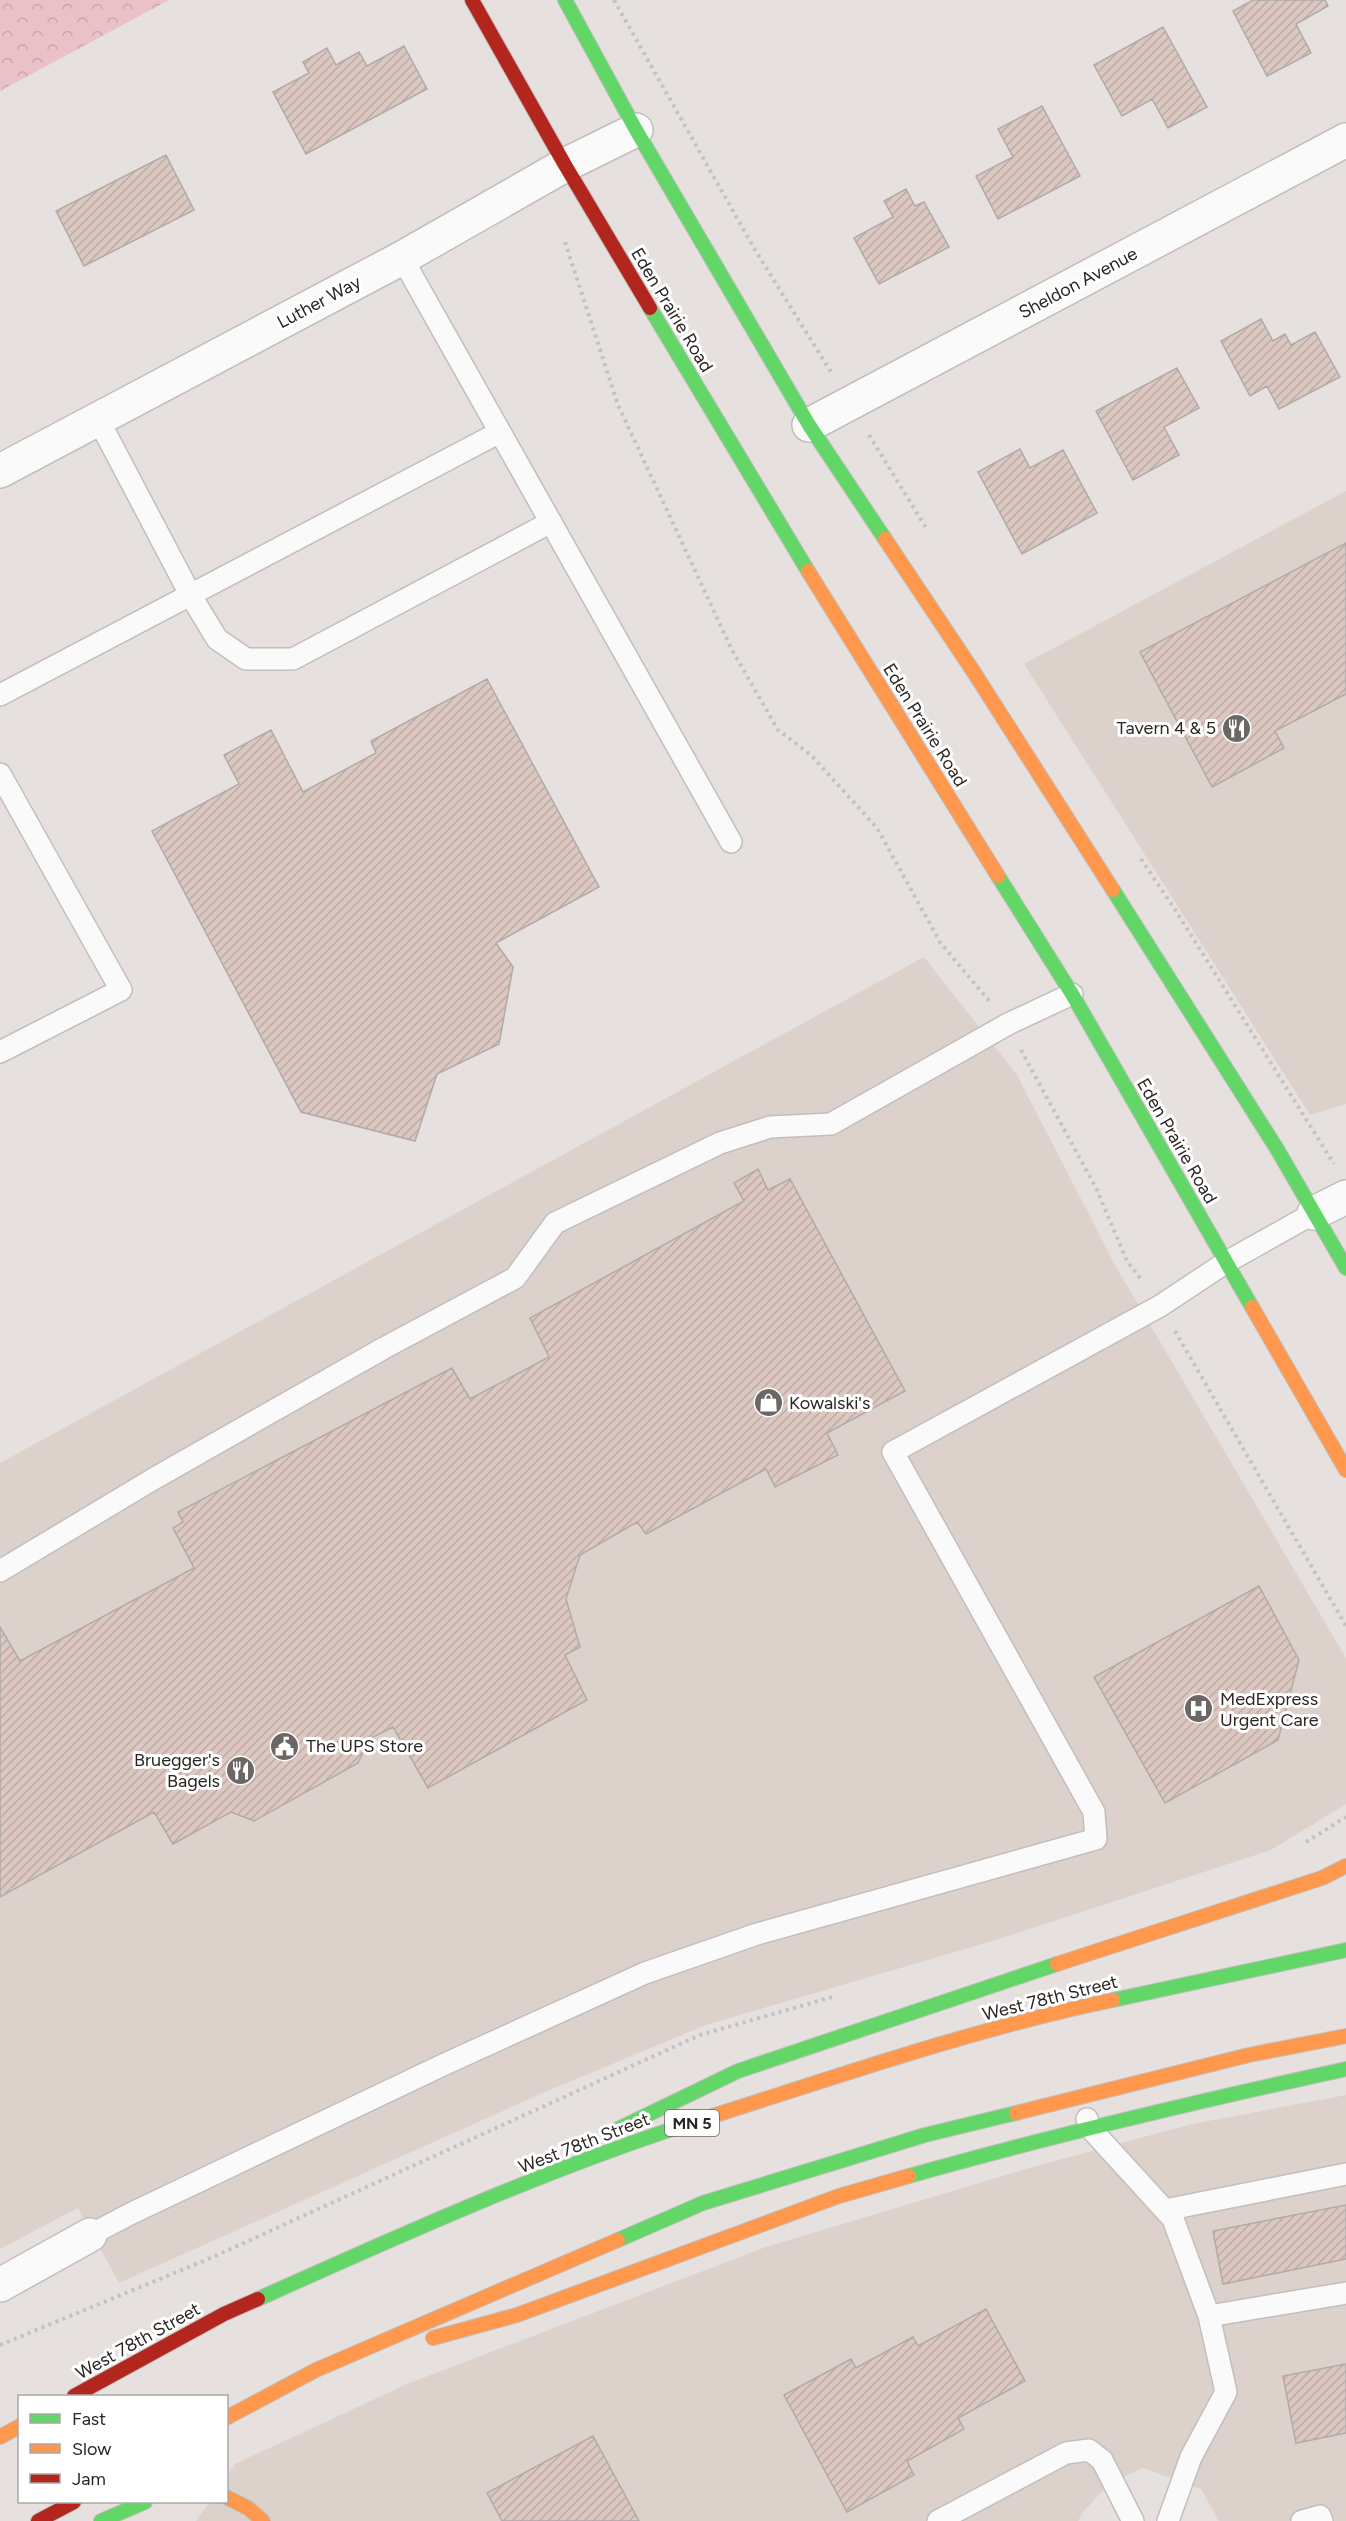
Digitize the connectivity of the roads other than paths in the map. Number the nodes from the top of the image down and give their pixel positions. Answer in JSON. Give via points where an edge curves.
{"nodes":[{"id":1,"x":472,"y":0,"type":"edge"},
{"id":2,"x":565,"y":0,"type":"edge"},
{"id":3,"x":636,"y":130,"type":"junction"},
{"id":4,"x":1346,"y":140,"type":"edge"},
{"id":5,"x":565,"y":165,"type":"junction"},
{"id":6,"x":402,"y":258,"type":"junction"},
{"id":7,"x":98,"y":419,"type":"junction"},
{"id":8,"x":809,"y":425,"type":"junction"},
{"id":9,"x":500,"y":432,"type":"junction"},
{"id":10,"x":0,"y":471,"type":"edge"},
{"id":11,"x":551,"y":522,"type":"junction"},
{"id":12,"x":191,"y":596,"type":"junction"},
{"id":13,"x":0,"y":695,"type":"edge"},
{"id":14,"x":0,"y":774,"type":"edge"},
{"id":15,"x":731,"y":842,"type":"dead end"},
{"id":16,"x":1072,"y":994,"type":"junction"},
{"id":17,"x":0,"y":1053,"type":"edge"},
{"id":18,"x":1346,"y":1197,"type":"edge"},
{"id":19,"x":1314,"y":1213,"type":"junction"},
{"id":20,"x":1225,"y":1263,"type":"junction"},
{"id":21,"x":1346,"y":1268,"type":"edge"},
{"id":22,"x":1346,"y":1470,"type":"edge"},
{"id":23,"x":0,"y":1571,"type":"edge"},
{"id":24,"x":1346,"y":1866,"type":"edge"},
{"id":25,"x":1346,"y":1950,"type":"edge"},
{"id":26,"x":1346,"y":2036,"type":"edge"},
{"id":27,"x":1346,"y":2069,"type":"edge"},
{"id":28,"x":1078,"y":2097,"type":"junction"},
{"id":29,"x":1090,"y":2128,"type":"junction"},
{"id":30,"x":610,"y":2133,"type":"dead end"},
{"id":31,"x":589,"y":2144,"type":"dead end"},
{"id":32,"x":1346,"y":2174,"type":"edge"},
{"id":33,"x":1165,"y":2210,"type":"junction"},
{"id":34,"x":429,"y":2222,"type":"junction"},
{"id":35,"x":90,"y":2235,"type":"joint"},
{"id":36,"x":0,"y":2285,"type":"edge"},
{"id":37,"x":1346,"y":2293,"type":"edge"},
{"id":38,"x":1209,"y":2316,"type":"junction"},
{"id":39,"x":315,"y":2370,"type":"junction"},
{"id":40,"x":78,"y":2395,"type":"edge"},
{"id":41,"x":228,"y":2417,"type":"edge"},
{"id":42,"x":18,"y":2427,"type":"edge"},
{"id":43,"x":0,"y":2437,"type":"edge"},
{"id":44,"x":228,"y":2499,"type":"edge"},
{"id":45,"x":72,"y":2503,"type":"edge"},
{"id":46,"x":143,"y":2503,"type":"edge"},
{"id":47,"x":38,"y":2521,"type":"edge"},
{"id":48,"x":101,"y":2521,"type":"edge"},
{"id":49,"x":263,"y":2521,"type":"edge"},
{"id":50,"x":938,"y":2521,"type":"edge"},
{"id":51,"x":1133,"y":2521,"type":"edge"},
{"id":52,"x":1168,"y":2521,"type":"edge"},
{"id":53,"x":1302,"y":2521,"type":"edge"},
{"id":54,"x":1322,"y":2521,"type":"edge"}],
"edges":[{"from":1,"to":5,"type":"main road","name":"Eden Prairie Road"},
{"from":2,"to":3,"type":"main road"},
{"from":3,"to":5,"type":"street","name":"Luther Way"},
{"from":3,"to":8,"type":"main road"},
{"from":4,"to":8,"type":"street","name":"Sheldon Avenue"},
{"from":5,"to":6,"type":"street","name":"Luther Way"},
{"from":5,"to":16,"type":"main road","name":"Eden Prairie Road","via":[[784,533]]},
{"from":6,"to":7,"type":"street","name":"Luther Way"},
{"from":6,"to":9,"type":"lane"},
{"from":7,"to":10,"type":"street","name":"Luther Way"},
{"from":7,"to":12,"type":"lane"},
{"from":8,"to":19,"type":"main road","via":[[975,674]]},
{"from":9,"to":11,"type":"lane"},
{"from":9,"to":12,"type":"lane"},
{"from":11,"to":12,"type":"lane","via":[[293,659],[246,659],[217,639]]},
{"from":11,"to":15,"type":"lane"},
{"from":12,"to":13,"type":"lane"},
{"from":14,"to":17,"type":"lane","via":[[121,990]]},
{"from":16,"to":20,"type":"main road","name":"Eden Prairie Road"},
{"from":16,"to":23,"type":"lane","via":[[1008,1024],[831,1124],[770,1127],[720,1143],[555,1223],[515,1278],[176,1466]]},
{"from":18,"to":19,"type":"street"},
{"from":19,"to":20,"type":"lane"},
{"from":19,"to":21,"type":"main road"},
{"from":20,"to":22,"type":"main road","name":"Eden Prairie Road"},
{"from":20,"to":35,"type":"lane","via":[[1160,1306],[893,1452],[1094,1812],[1096,1839],[757,1935],[645,1973],[424,2074]]},
{"from":24,"to":30,"type":"main road","via":[[1322,1878],[738,2071]]},
{"from":25,"to":34,"type":"main road","name":"West 78th Street","number":"MN 5","via":[[1064,2010],[867,2067],[644,2138]]},
{"from":26,"to":28,"type":"main road","via":[[1249,2055]]},
{"from":27,"to":29,"type":"main road"},
{"from":28,"to":29,"type":"lane"},
{"from":28,"to":39,"type":"main road","via":[[925,2134],[704,2203]]},
{"from":29,"to":33,"type":"lane"},
{"from":29,"to":39,"type":"main road","via":[[839,2196],[517,2315]]},
{"from":31,"to":34,"type":"main road"},
{"from":32,"to":33,"type":"lane"},
{"from":33,"to":38,"type":"lane","via":[[1173,2219]]},
{"from":34,"to":40,"type":"main road","name":"West 78th Street","number":"MN 5","via":[[224,2314]]},
{"from":35,"to":36,"type":"street"},
{"from":37,"to":38,"type":"lane"},
{"from":38,"to":52,"type":"lane","via":[[1226,2392],[1191,2457]]},
{"from":39,"to":41,"type":"main road"},
{"from":42,"to":43,"type":"main road"},
{"from":44,"to":49,"type":"main road"},
{"from":45,"to":47,"type":"main road"},
{"from":46,"to":48,"type":"main road"},
{"from":50,"to":51,"type":"lane","via":[[1066,2453],[1089,2450],[1102,2460]]},
{"from":53,"to":54,"type":"lane","via":[[1320,2516]]}]}
